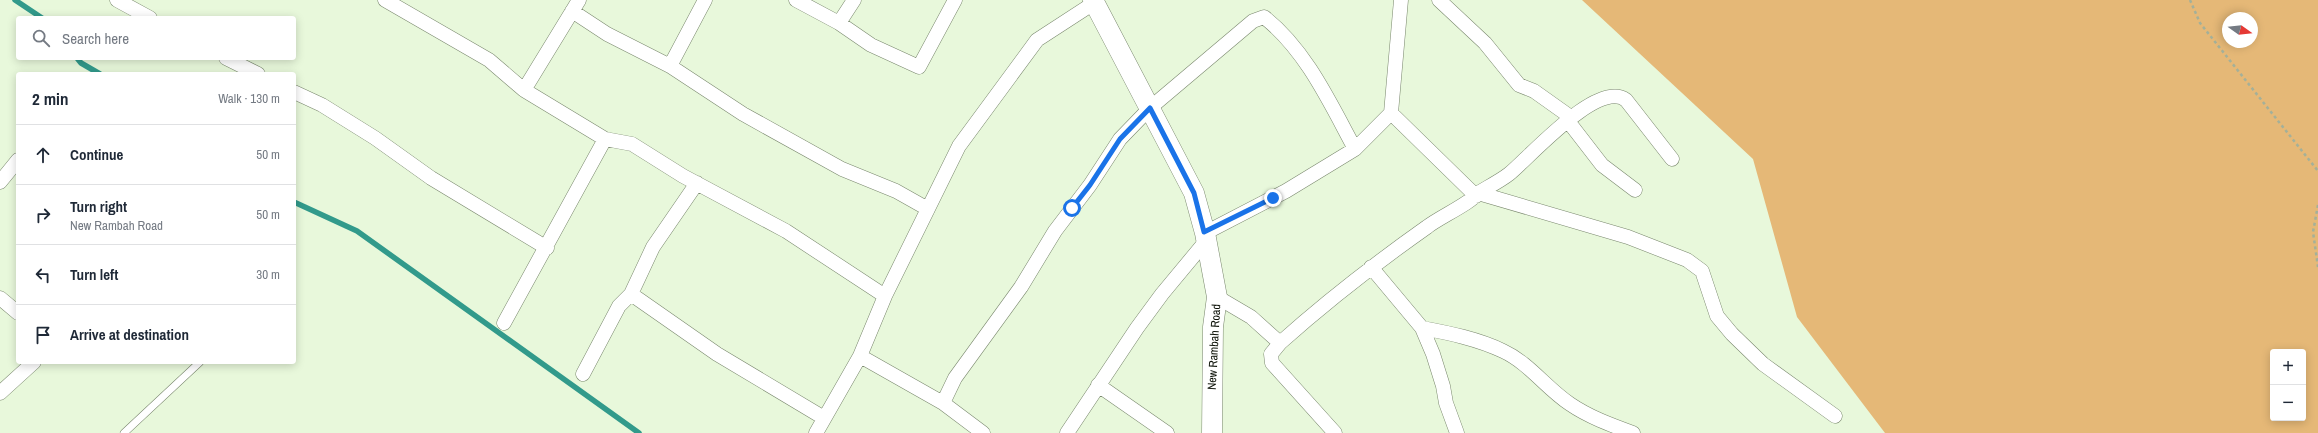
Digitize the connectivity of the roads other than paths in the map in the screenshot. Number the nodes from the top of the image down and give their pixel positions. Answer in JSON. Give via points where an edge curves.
{"nodes":[{"id":1,"x":385,"y":0,"type":"edge"},
{"id":2,"x":705,"y":0,"type":"edge"},
{"id":3,"x":796,"y":0,"type":"edge"},
{"id":4,"x":854,"y":0,"type":"edge"},
{"id":5,"x":955,"y":0,"type":"edge"},
{"id":6,"x":1388,"y":0,"type":"edge"},
{"id":7,"x":1439,"y":0,"type":"edge"},
{"id":8,"x":120,"y":1,"type":"edge"},
{"id":9,"x":1094,"y":2,"type":"edge"},
{"id":10,"x":1401,"y":5,"type":"edge"},
{"id":11,"x":576,"y":6,"type":"edge"},
{"id":12,"x":146,"y":16,"type":"edge"},
{"id":13,"x":838,"y":22,"type":"junction"},
{"id":14,"x":230,"y":60,"type":"edge"},
{"id":15,"x":670,"y":66,"type":"junction"},
{"id":16,"x":254,"y":72,"type":"edge"},
{"id":17,"x":524,"y":90,"type":"junction"},
{"id":18,"x":296,"y":93,"type":"edge"},
{"id":19,"x":1150,"y":108,"type":"junction"},
{"id":20,"x":1391,"y":113,"type":"junction"},
{"id":21,"x":1570,"y":119,"type":"junction"},
{"id":22,"x":606,"y":139,"type":"junction"},
{"id":23,"x":1355,"y":149,"type":"junction"},
{"id":24,"x":1672,"y":158,"type":"dead end"},
{"id":25,"x":16,"y":166,"type":"edge"},
{"id":26,"x":0,"y":182,"type":"edge"},
{"id":27,"x":697,"y":183,"type":"junction"},
{"id":28,"x":1635,"y":190,"type":"dead end"},
{"id":29,"x":1477,"y":194,"type":"junction"},
{"id":30,"x":928,"y":209,"type":"junction"},
{"id":31,"x":1205,"y":237,"type":"junction"},
{"id":32,"x":547,"y":248,"type":"junction"},
{"id":33,"x":1371,"y":268,"type":"junction"},
{"id":34,"x":631,"y":294,"type":"junction"},
{"id":35,"x":885,"y":296,"type":"junction"},
{"id":36,"x":1217,"y":297,"type":"junction"},
{"id":37,"x":0,"y":298,"type":"edge"},
{"id":38,"x":16,"y":311,"type":"edge"},
{"id":39,"x":504,"y":323,"type":"dead end"},
{"id":40,"x":1422,"y":328,"type":"junction"},
{"id":41,"x":1280,"y":343,"type":"junction"},
{"id":42,"x":860,"y":356,"type":"junction"},
{"id":43,"x":32,"y":364,"type":"edge"},
{"id":44,"x":198,"y":364,"type":"edge"},
{"id":45,"x":583,"y":374,"type":"dead end"},
{"id":46,"x":1098,"y":385,"type":"junction"},
{"id":47,"x":0,"y":393,"type":"edge"},
{"id":48,"x":942,"y":403,"type":"junction"},
{"id":49,"x":1835,"y":416,"type":"dead end"},
{"id":50,"x":824,"y":418,"type":"junction"},
{"id":51,"x":124,"y":433,"type":"edge"},
{"id":52,"x":816,"y":433,"type":"edge"},
{"id":53,"x":983,"y":433,"type":"edge"},
{"id":54,"x":1067,"y":433,"type":"edge"},
{"id":55,"x":1167,"y":433,"type":"edge"},
{"id":56,"x":1212,"y":433,"type":"edge"},
{"id":57,"x":1335,"y":433,"type":"edge"},
{"id":58,"x":1457,"y":433,"type":"edge"},
{"id":59,"x":1633,"y":433,"type":"edge"}],
"edges":[{"from":1,"to":17,"type":"street","via":[[489,60]]},
{"from":2,"to":15,"type":"street"},
{"from":3,"to":13,"type":"street"},
{"from":4,"to":13,"type":"street"},
{"from":5,"to":13,"type":"street","via":[[919,67],[870,45]]},
{"from":6,"to":10,"type":"street"},
{"from":7,"to":21,"type":"street","via":[[1485,43],[1519,85],[1534,91]]},
{"from":8,"to":12,"type":"street"},
{"from":9,"to":19,"type":"street","name":"New Rambah Road"},
{"from":9,"to":30,"type":"street","via":[[1037,40],[959,146]]},
{"from":10,"to":20,"type":"street"},
{"from":11,"to":15,"type":"street","via":[[607,34]]},
{"from":11,"to":17,"type":"street"},
{"from":14,"to":16,"type":"street"},
{"from":15,"to":30,"type":"street","via":[[750,118],[842,169],[896,191]]},
{"from":17,"to":22,"type":"street"},
{"from":18,"to":32,"type":"street","via":[[342,117],[430,178]]},
{"from":19,"to":23,"type":"street","via":[[1253,21],[1264,17],[1299,53]]},
{"from":19,"to":31,"type":"street","name":"New Rambah Road","via":[[1194,193]]},
{"from":19,"to":48,"type":"street","via":[[1120,139],[1090,185],[1055,231],[1021,287],[955,378]]},
{"from":20,"to":23,"type":"street"},
{"from":20,"to":29,"type":"street"},
{"from":21,"to":24,"type":"street","via":[[1592,104],[1612,96],[1621,97]]},
{"from":21,"to":28,"type":"street","via":[[1602,165]]},
{"from":21,"to":29,"type":"street","via":[[1508,175]]},
{"from":22,"to":27,"type":"street","via":[[632,144]]},
{"from":22,"to":32,"type":"street","via":[[573,195]]},
{"from":23,"to":31,"type":"street"},
{"from":25,"to":26,"type":"street"},
{"from":27,"to":34,"type":"street","via":[[653,247]]},
{"from":27,"to":35,"type":"street","via":[[786,231]]},
{"from":29,"to":33,"type":"street","via":[[1438,218]]},
{"from":29,"to":49,"type":"street","via":[[1628,237],[1687,260],[1702,271],[1717,316],[1732,334],[1763,364]]},
{"from":30,"to":35,"type":"street"},
{"from":31,"to":36,"type":"street","name":"New Rambah Road"},
{"from":31,"to":46,"type":"street"},
{"from":32,"to":39,"type":"street"},
{"from":33,"to":40,"type":"street"},
{"from":33,"to":41,"type":"street","via":[[1330,298]]},
{"from":34,"to":45,"type":"street","via":[[619,306]]},
{"from":34,"to":50,"type":"street","via":[[717,354]]},
{"from":35,"to":42,"type":"street"},
{"from":36,"to":41,"type":"street","via":[[1251,317]]},
{"from":36,"to":56,"type":"street","name":"New Rambah Road","via":[[1213,327]]},
{"from":37,"to":38,"type":"street"},
{"from":40,"to":58,"type":"street","via":[[1434,354]]},
{"from":40,"to":59,"type":"street","via":[[1482,342],[1504,352],[1524,365],[1569,404]]},
{"from":41,"to":57,"type":"street","via":[[1271,354],[1272,363]]},
{"from":42,"to":48,"type":"street"},
{"from":42,"to":50,"type":"street"},
{"from":43,"to":47,"type":"street"},
{"from":44,"to":51,"type":"lane"},
{"from":46,"to":54,"type":"street"},
{"from":46,"to":55,"type":"street"},
{"from":48,"to":53,"type":"street"},
{"from":50,"to":52,"type":"street"}]}
